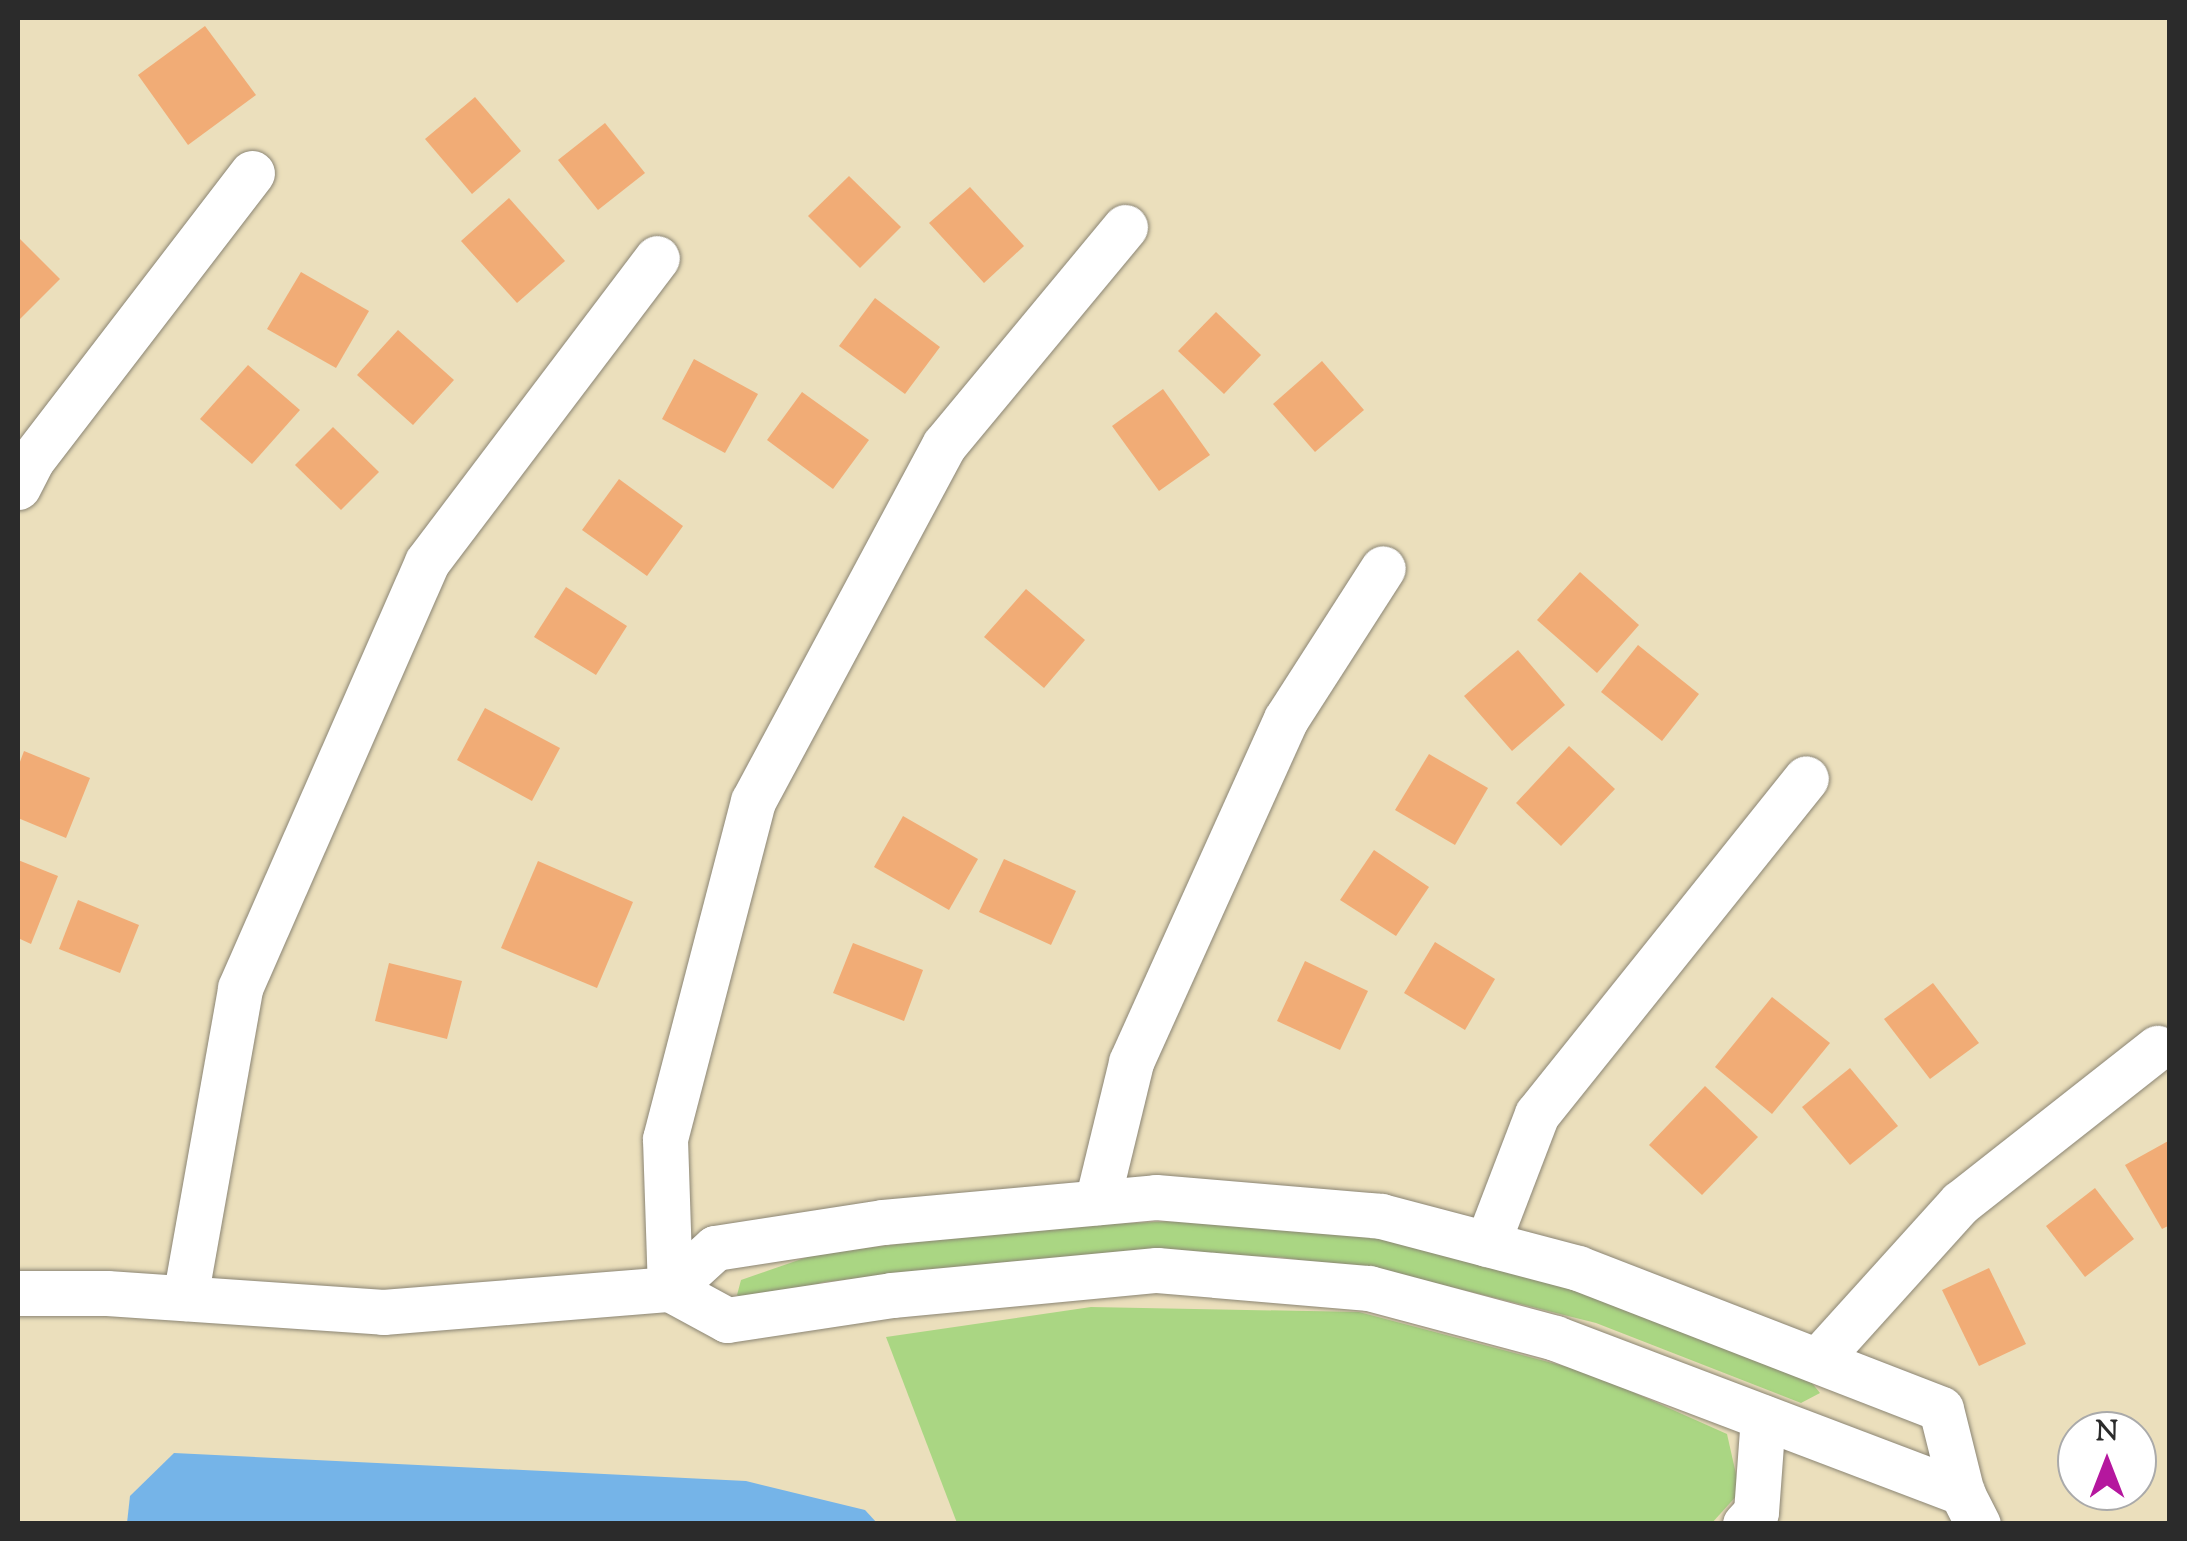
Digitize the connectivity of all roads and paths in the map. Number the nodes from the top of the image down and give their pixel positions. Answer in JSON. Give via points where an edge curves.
{"nodes":[{"id":1,"x":252,"y":173,"type":"dead end"},
{"id":2,"x":1124,"y":227,"type":"dead end"},
{"id":3,"x":658,"y":258,"type":"dead end"},
{"id":4,"x":18,"y":488,"type":"edge"},
{"id":5,"x":1383,"y":568,"type":"dead end"},
{"id":6,"x":1806,"y":778,"type":"dead end"},
{"id":7,"x":2157,"y":1048,"type":"dead end"},
{"id":8,"x":1097,"y":1202,"type":"junction"},
{"id":9,"x":1486,"y":1244,"type":"junction"},
{"id":10,"x":670,"y":1290,"type":"junction"},
{"id":11,"x":18,"y":1293,"type":"edge"},
{"id":12,"x":185,"y":1298,"type":"junction"},
{"id":13,"x":1818,"y":1360,"type":"junction"},
{"id":14,"x":1763,"y":1417,"type":"junction"},
{"id":15,"x":1970,"y":1508,"type":"edge"},
{"id":16,"x":1745,"y":1524,"type":"edge"}],
"edges":[{"from":1,"to":4,"type":"street","via":[[31,461]]},
{"from":2,"to":10,"type":"street","via":[[944,445],[753,801],[665,1139]]},
{"from":3,"to":12,"type":"street","via":[[427,562],[240,988]]},
{"from":5,"to":8,"type":"street","via":[[1286,719],[1130,1062]]},
{"from":6,"to":9,"type":"street","via":[[1537,1114]]},
{"from":7,"to":13,"type":"street","via":[[1960,1203]]},
{"from":8,"to":9,"type":"street","via":[[1156,1197],[1381,1216]]},
{"from":8,"to":10,"type":"street","via":[[883,1222],[716,1248]]},
{"from":9,"to":13,"type":"street","via":[[1578,1268]]},
{"from":10,"to":12,"type":"street","via":[[383,1312]]},
{"from":10,"to":14,"type":"street","via":[[727,1320],[892,1295],[1156,1270],[1369,1288],[1556,1338]]},
{"from":11,"to":12,"type":"street"},
{"from":13,"to":15,"type":"street","via":[[1941,1409]]},
{"from":14,"to":15,"type":"street"},
{"from":14,"to":16,"type":"street","via":[[1756,1512]]}]}
